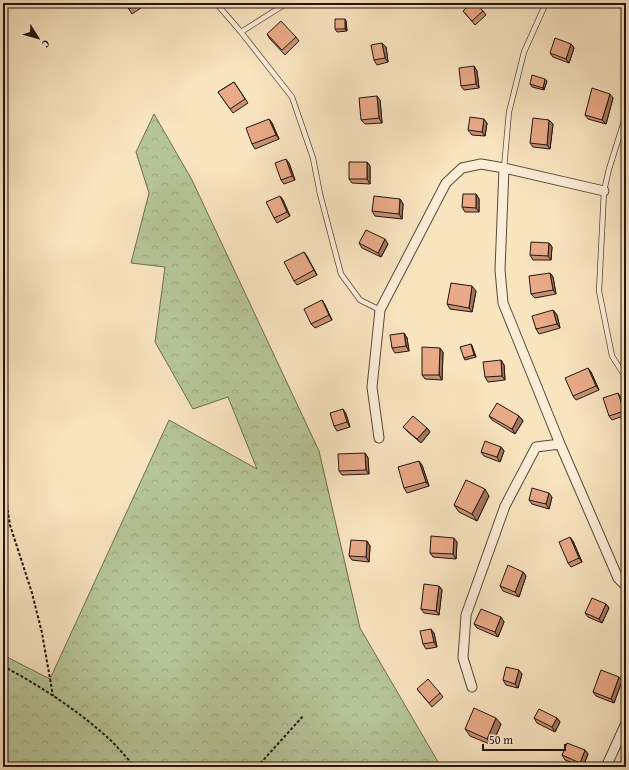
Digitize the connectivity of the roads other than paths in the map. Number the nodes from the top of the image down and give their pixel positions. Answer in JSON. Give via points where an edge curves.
{"nodes":[{"id":1,"x":216,"y":3,"type":"edge"},
{"id":2,"x":288,"y":3,"type":"edge"},
{"id":3,"x":546,"y":3,"type":"edge"},
{"id":4,"x":241,"y":32,"type":"junction"},
{"id":5,"x":626,"y":115,"type":"edge"},
{"id":6,"x":504,"y":168,"type":"junction"},
{"id":7,"x":604,"y":191,"type":"junction"},
{"id":8,"x":380,"y":310,"type":"junction"},
{"id":9,"x":626,"y":378,"type":"edge"},
{"id":10,"x":380,"y":438,"type":"dead end"},
{"id":11,"x":560,"y":444,"type":"junction"},
{"id":12,"x":626,"y":586,"type":"edge"},
{"id":13,"x":472,"y":686,"type":"dead end"},
{"id":14,"x":626,"y":724,"type":"edge"},
{"id":15,"x":606,"y":767,"type":"edge"}],
"edges":[{"from":1,"to":4,"type":"lane"},
{"from":2,"to":4,"type":"lane"},
{"from":3,"to":6,"type":"lane","via":[[524,52],[509,112]]},
{"from":4,"to":8,"type":"lane","via":[[292,97],[313,158],[341,274],[360,300]]},
{"from":5,"to":7,"type":"lane"},
{"from":6,"to":7,"type":"street"},
{"from":6,"to":8,"type":"street","via":[[481,164],[462,168],[446,183]]},
{"from":6,"to":11,"type":"street","via":[[500,270],[503,303]]},
{"from":7,"to":9,"type":"lane","via":[[599,291],[612,356]]},
{"from":8,"to":10,"type":"street","via":[[372,387]]},
{"from":11,"to":12,"type":"street","via":[[618,578]]},
{"from":11,"to":13,"type":"street","via":[[536,446],[505,506],[466,614],[463,658]]},
{"from":14,"to":15,"type":"street"}]}
